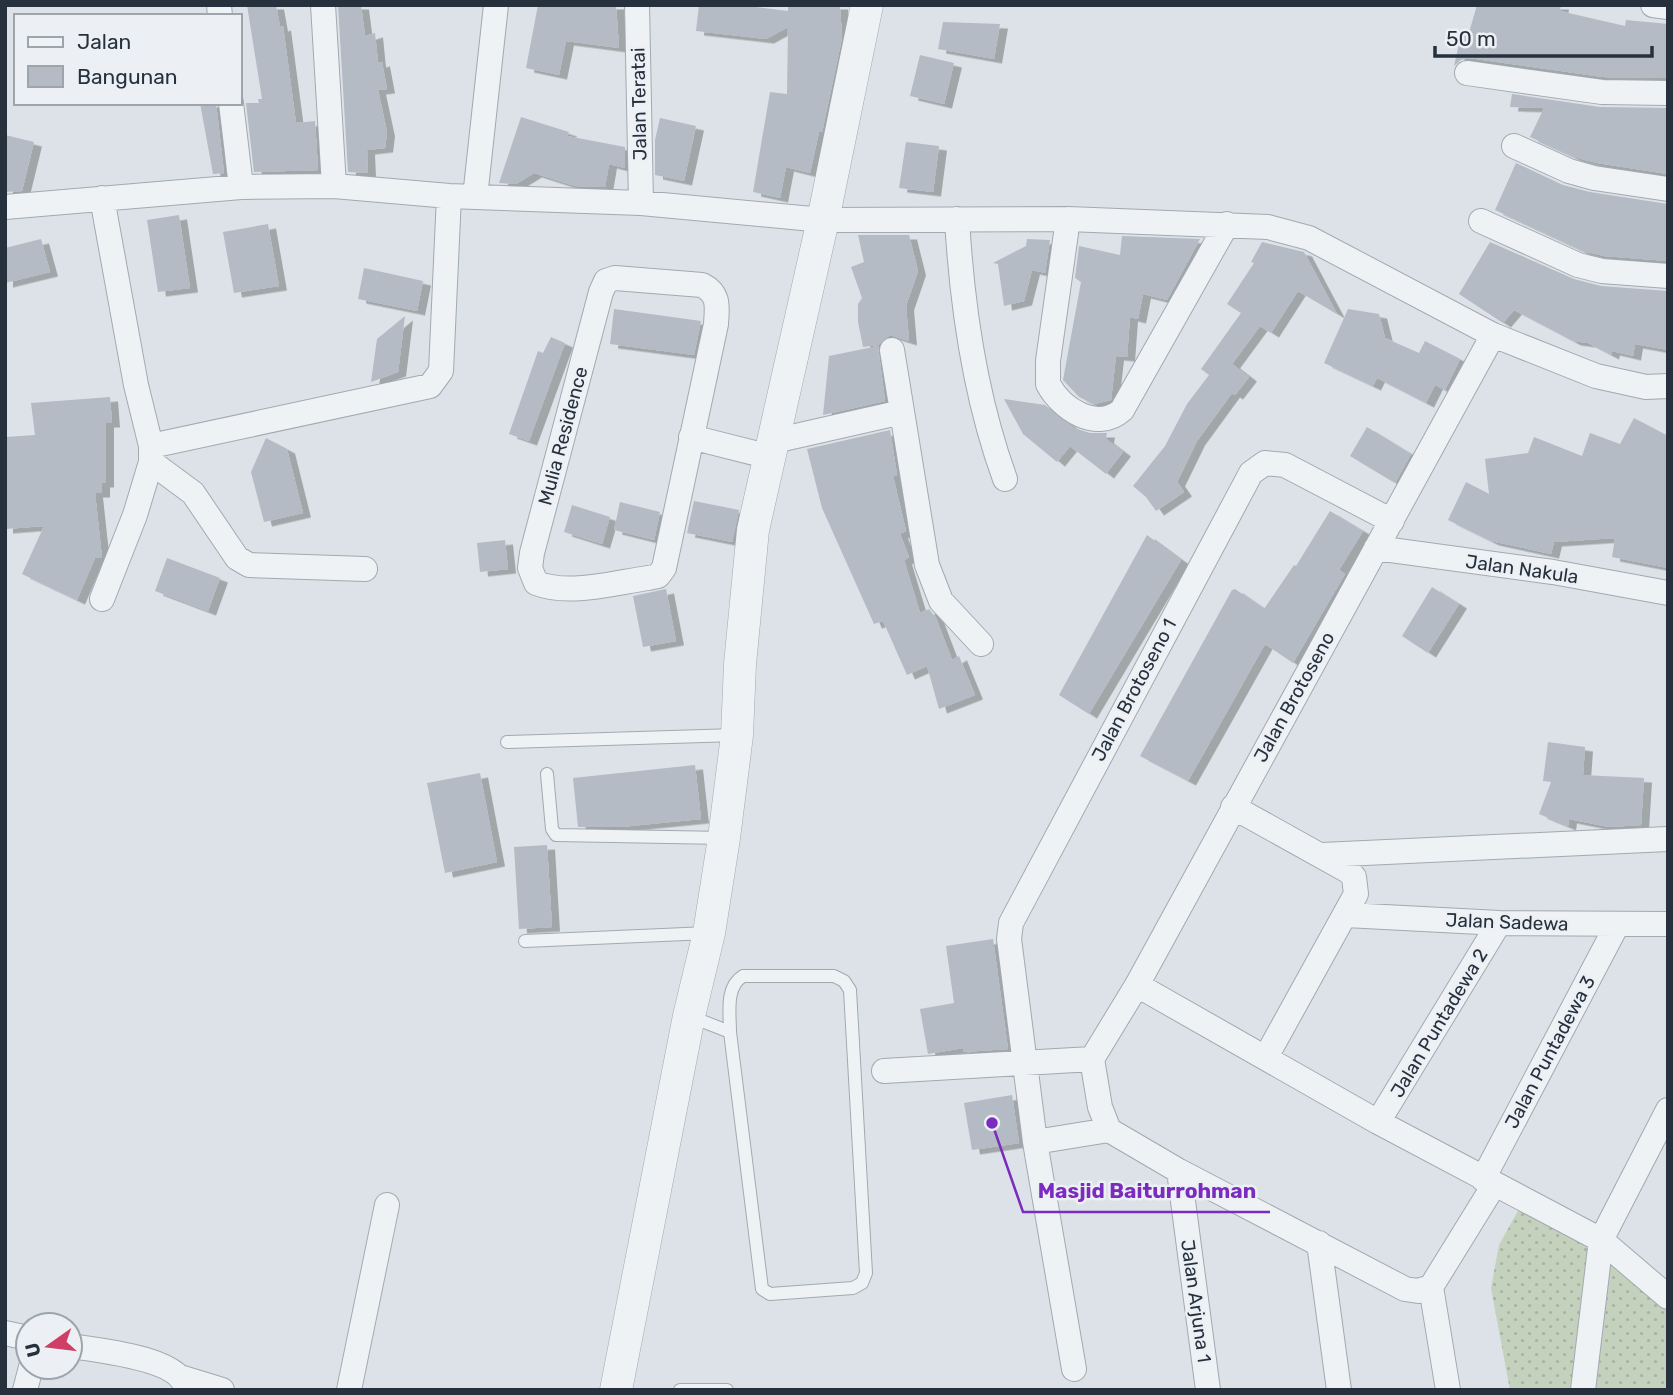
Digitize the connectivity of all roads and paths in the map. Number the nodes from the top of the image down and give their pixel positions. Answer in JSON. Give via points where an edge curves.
{"nodes":[{"id":1,"x":323,"y":5,"type":"edge"},
{"id":2,"x":496,"y":5,"type":"edge"},
{"id":3,"x":637,"y":5,"type":"edge"},
{"id":4,"x":867,"y":5,"type":"edge"},
{"id":5,"x":1653,"y":5,"type":"edge"},
{"id":6,"x":1668,"y":7,"type":"edge"},
{"id":7,"x":1467,"y":73,"type":"dead end"},
{"id":8,"x":1668,"y":93,"type":"edge"},
{"id":9,"x":231,"y":105,"type":"edge"},
{"id":10,"x":1514,"y":146,"type":"dead end"},
{"id":11,"x":334,"y":186,"type":"junction"},
{"id":12,"x":241,"y":187,"type":"junction"},
{"id":13,"x":1668,"y":189,"type":"edge"},
{"id":14,"x":449,"y":196,"type":"junction"},
{"id":15,"x":475,"y":197,"type":"junction"},
{"id":16,"x":102,"y":198,"type":"junction"},
{"id":17,"x":641,"y":203,"type":"junction"},
{"id":18,"x":5,"y":207,"type":"edge"},
{"id":19,"x":957,"y":219,"type":"junction"},
{"id":20,"x":1068,"y":219,"type":"junction"},
{"id":21,"x":823,"y":220,"type":"junction"},
{"id":22,"x":1481,"y":221,"type":"dead end"},
{"id":23,"x":1227,"y":225,"type":"junction"},
{"id":24,"x":1668,"y":276,"type":"edge"},
{"id":25,"x":1493,"y":335,"type":"junction"},
{"id":26,"x":892,"y":349,"type":"dead end"},
{"id":27,"x":1668,"y":386,"type":"edge"},
{"id":28,"x":902,"y":412,"type":"junction"},
{"id":29,"x":691,"y":437,"type":"junction"},
{"id":30,"x":772,"y":449,"type":"junction"},
{"id":31,"x":151,"y":454,"type":"junction"},
{"id":32,"x":1005,"y":479,"type":"dead end"},
{"id":33,"x":1392,"y":521,"type":"junction"},
{"id":34,"x":1376,"y":548,"type":"junction"},
{"id":35,"x":365,"y":569,"type":"dead end"},
{"id":36,"x":1668,"y":593,"type":"edge"},
{"id":37,"x":102,"y":599,"type":"dead end"},
{"id":38,"x":981,"y":644,"type":"dead end"},
{"id":39,"x":737,"y":735,"type":"junction"},
{"id":40,"x":507,"y":742,"type":"dead end"},
{"id":41,"x":547,"y":774,"type":"dead end"},
{"id":42,"x":1233,"y":807,"type":"junction"},
{"id":43,"x":724,"y":838,"type":"junction"},
{"id":44,"x":1668,"y":839,"type":"edge"},
{"id":45,"x":1322,"y":855,"type":"junction"},
{"id":46,"x":1346,"y":915,"type":"junction"},
{"id":47,"x":1499,"y":923,"type":"junction"},
{"id":48,"x":1668,"y":924,"type":"edge"},
{"id":49,"x":1617,"y":925,"type":"junction"},
{"id":50,"x":709,"y":933,"type":"junction"},
{"id":51,"x":525,"y":942,"type":"dead end"},
{"id":52,"x":1137,"y":985,"type":"junction"},
{"id":53,"x":689,"y":1016,"type":"junction"},
{"id":54,"x":730,"y":1032,"type":"junction"},
{"id":55,"x":1266,"y":1056,"type":"junction"},
{"id":56,"x":1092,"y":1059,"type":"junction"},
{"id":57,"x":1025,"y":1063,"type":"junction"},
{"id":58,"x":884,"y":1071,"type":"dead end"},
{"id":59,"x":1668,"y":1110,"type":"edge"},
{"id":60,"x":1378,"y":1122,"type":"junction"},
{"id":61,"x":1109,"y":1130,"type":"junction"},
{"id":62,"x":1035,"y":1142,"type":"junction"},
{"id":63,"x":1179,"y":1171,"type":"junction"},
{"id":64,"x":1489,"y":1182,"type":"junction"},
{"id":65,"x":387,"y":1205,"type":"dead end"},
{"id":66,"x":1601,"y":1240,"type":"junction"},
{"id":67,"x":1319,"y":1243,"type":"junction"},
{"id":68,"x":1432,"y":1287,"type":"junction"},
{"id":69,"x":1668,"y":1297,"type":"edge"},
{"id":70,"x":84,"y":1348,"type":"edge"},
{"id":71,"x":1074,"y":1369,"type":"dead end"},
{"id":72,"x":185,"y":1384,"type":"edge"},
{"id":73,"x":222,"y":1390,"type":"edge"},
{"id":74,"x":349,"y":1390,"type":"edge"},
{"id":75,"x":616,"y":1390,"type":"edge"},
{"id":76,"x":680,"y":1390,"type":"edge"},
{"id":77,"x":727,"y":1390,"type":"edge"},
{"id":78,"x":1208,"y":1390,"type":"edge"},
{"id":79,"x":1339,"y":1390,"type":"edge"},
{"id":80,"x":1448,"y":1390,"type":"edge"},
{"id":81,"x":1583,"y":1390,"type":"edge"}],
"edges":[{"from":1,"to":11,"type":"street"},
{"from":2,"to":15,"type":"street"},
{"from":3,"to":17,"type":"street","name":"Jalan Teratai"},
{"from":4,"to":21,"type":"street"},
{"from":5,"to":6,"type":"street"},
{"from":7,"to":8,"type":"street","via":[[1602,92]]},
{"from":9,"to":12,"type":"street"},
{"from":10,"to":13,"type":"street","via":[[1594,178]]},
{"from":11,"to":12,"type":"street"},
{"from":11,"to":14,"type":"street"},
{"from":12,"to":16,"type":"street"},
{"from":14,"to":15,"type":"street"},
{"from":14,"to":31,"type":"street","via":[[441,371],[430,386]]},
{"from":15,"to":17,"type":"street"},
{"from":16,"to":18,"type":"street"},
{"from":16,"to":31,"type":"street"},
{"from":17,"to":21,"type":"street"},
{"from":19,"to":20,"type":"street"},
{"from":19,"to":21,"type":"street"},
{"from":19,"to":32,"type":"street","via":[[966,314],[990,438]]},
{"from":20,"to":23,"type":"street"},
{"from":20,"to":23,"type":"street","via":[[1048,384],[1069,408],[1097,420],[1122,410]]},
{"from":21,"to":30,"type":"street"},
{"from":22,"to":24,"type":"street","via":[[1578,265]]},
{"from":23,"to":25,"type":"street","via":[[1268,227],[1309,238]]},
{"from":25,"to":27,"type":"street","via":[[1596,376],[1646,387]]},
{"from":25,"to":33,"type":"street","name":"Jalan Brotoseno"},
{"from":26,"to":28,"type":"street"},
{"from":28,"to":30,"type":"street"},
{"from":28,"to":38,"type":"street","via":[[927,565],[941,601]]},
{"from":29,"to":29,"type":"street","name":"Mulia Residence","via":[[716,324],[717,299],[702,285],[626,278],[606,281],[532,553],[530,568],[536,583],[572,588],[658,576],[664,568]]},
{"from":29,"to":30,"type":"street"},
{"from":30,"to":39,"type":"street","via":[[753,530]]},
{"from":31,"to":35,"type":"street","via":[[193,493],[237,558],[248,565]]},
{"from":31,"to":37,"type":"street","via":[[124,549]]},
{"from":33,"to":34,"type":"street","name":"Jalan Brotoseno"},
{"from":33,"to":57,"type":"street","name":"Jalan Brotoseno 1","via":[[1285,465],[1265,463],[1251,473],[1012,922],[1009,939]]},
{"from":34,"to":36,"type":"street","name":"Jalan Nakula"},
{"from":34,"to":42,"type":"street","name":"Jalan Brotoseno"},
{"from":39,"to":40,"type":"lane"},
{"from":39,"to":43,"type":"street"},
{"from":41,"to":43,"type":"lane","via":[[556,835]]},
{"from":42,"to":45,"type":"street"},
{"from":42,"to":52,"type":"street","name":"Jalan Brotoseno"},
{"from":43,"to":50,"type":"street"},
{"from":44,"to":45,"type":"street"},
{"from":45,"to":46,"type":"street","via":[[1354,877],[1356,894]]},
{"from":46,"to":47,"type":"street","name":"Jalan Sadewa"},
{"from":46,"to":55,"type":"street"},
{"from":47,"to":49,"type":"street","name":"Jalan Sadewa"},
{"from":47,"to":60,"type":"street","name":"Jalan Puntadewa 2"},
{"from":48,"to":49,"type":"street","name":"Jalan Sadewa"},
{"from":49,"to":64,"type":"street","name":"Jalan Puntadewa 3"},
{"from":50,"to":51,"type":"lane"},
{"from":50,"to":53,"type":"street"},
{"from":52,"to":55,"type":"street"},
{"from":52,"to":56,"type":"street","name":"Jalan Brotoseno"},
{"from":53,"to":54,"type":"lane"},
{"from":53,"to":75,"type":"street"},
{"from":54,"to":54,"type":"lane","via":[[731,988],[743,976],[834,976],[850,990],[866,1273],[862,1283],[770,1294],[762,1289]]},
{"from":55,"to":60,"type":"street"},
{"from":56,"to":57,"type":"street"},
{"from":56,"to":61,"type":"street"},
{"from":57,"to":58,"type":"street"},
{"from":57,"to":62,"type":"street","name":"Jalan Brotoseno 1"},
{"from":59,"to":66,"type":"street"},
{"from":60,"to":64,"type":"street"},
{"from":61,"to":62,"type":"street"},
{"from":61,"to":63,"type":"street"},
{"from":62,"to":71,"type":"street","name":"Jalan Brotoseno 1"},
{"from":63,"to":67,"type":"street"},
{"from":63,"to":78,"type":"street","name":"Jalan Arjuna 1"},
{"from":64,"to":66,"type":"street"},
{"from":64,"to":68,"type":"street","name":"Jalan Puntadewa 3"},
{"from":65,"to":74,"type":"street"},
{"from":66,"to":69,"type":"street"},
{"from":66,"to":81,"type":"street"},
{"from":67,"to":68,"type":"street","via":[[1391,1284],[1418,1291]]},
{"from":67,"to":79,"type":"street"},
{"from":68,"to":80,"type":"street"},
{"from":70,"to":72,"type":"street","via":[[131,1356],[175,1371]]},
{"from":72,"to":73,"type":"street"},
{"from":76,"to":77,"type":"lane"}]}
